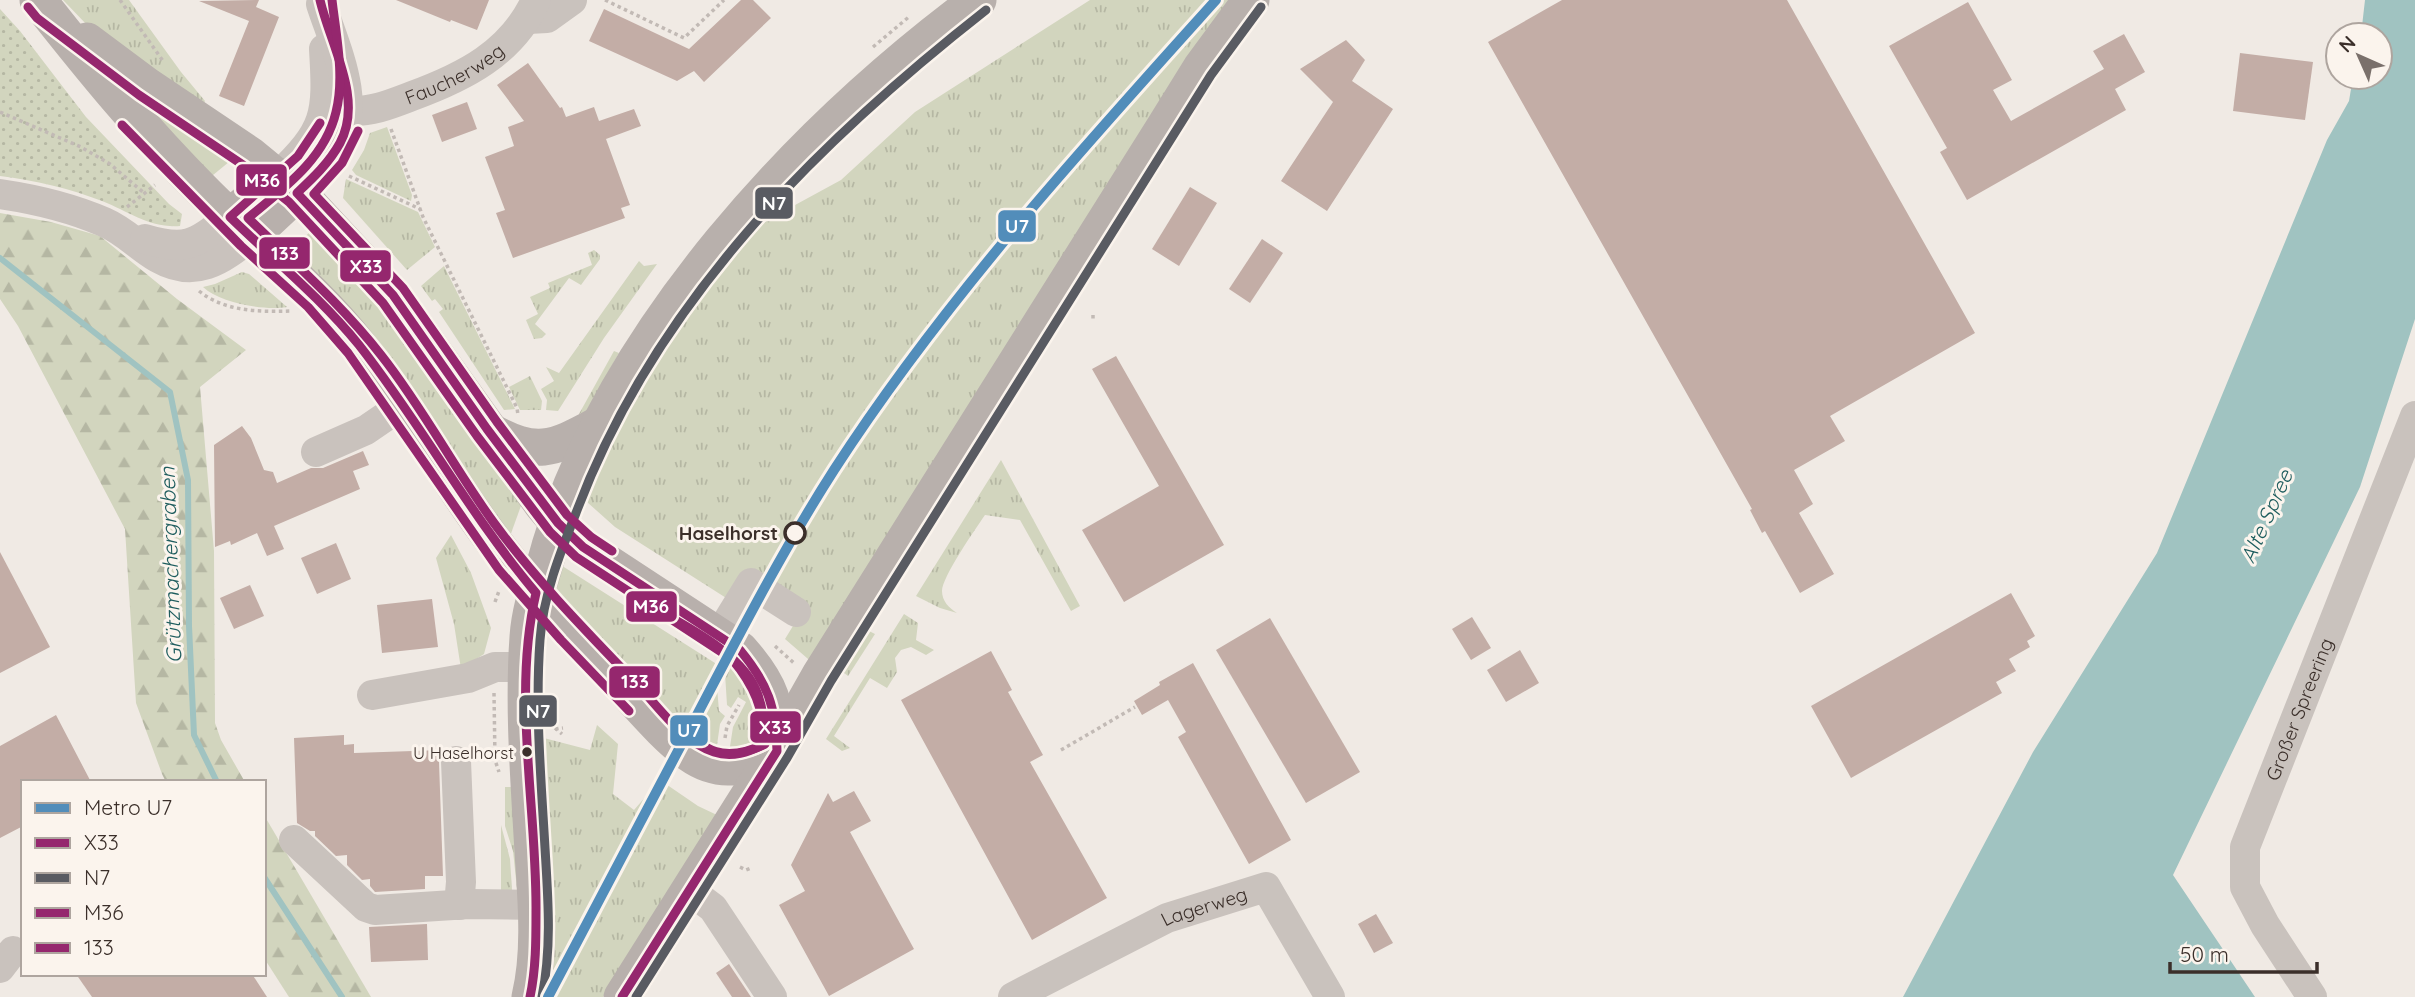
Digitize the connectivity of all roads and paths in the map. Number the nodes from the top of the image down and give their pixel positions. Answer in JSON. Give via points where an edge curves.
{"nodes":[{"id":1,"x":572,"y":0,"type":"edge"},
{"id":2,"x":605,"y":0,"type":"edge"},
{"id":3,"x":724,"y":0,"type":"edge"},
{"id":4,"x":978,"y":0,"type":"edge"},
{"id":5,"x":1251,"y":0,"type":"edge"},
{"id":6,"x":321,"y":2,"type":"edge"},
{"id":7,"x":41,"y":4,"type":"edge"},
{"id":8,"x":532,"y":9,"type":"edge"},
{"id":9,"x":349,"y":111,"type":"junction"},
{"id":10,"x":0,"y":112,"type":"edge"},
{"id":11,"x":388,"y":122,"type":"dead end"},
{"id":12,"x":345,"y":174,"type":"dead end"},
{"id":13,"x":155,"y":185,"type":"dead end"},
{"id":14,"x":288,"y":185,"type":"junction"},
{"id":15,"x":0,"y":194,"type":"edge"},
{"id":16,"x":420,"y":209,"type":"junction"},
{"id":17,"x":240,"y":227,"type":"junction"},
{"id":18,"x":121,"y":231,"type":"junction"},
{"id":19,"x":169,"y":263,"type":"junction"},
{"id":20,"x":297,"y":311,"type":"dead end"},
{"id":21,"x":1093,"y":315,"type":"dead end"},
{"id":22,"x":1093,"y":321,"type":"dead end"},
{"id":23,"x":401,"y":406,"type":"junction"},
{"id":24,"x":2415,"y":416,"type":"edge"},
{"id":25,"x":503,"y":423,"type":"junction"},
{"id":26,"x":598,"y":425,"type":"junction"},
{"id":27,"x":316,"y":452,"type":"dead end"},
{"id":28,"x":558,"y":523,"type":"junction"},
{"id":29,"x":500,"y":589,"type":"dead end"},
{"id":30,"x":536,"y":593,"type":"junction"},
{"id":31,"x":495,"y":602,"type":"dead end"},
{"id":32,"x":796,"y":612,"type":"dead end"},
{"id":33,"x":719,"y":635,"type":"junction"},
{"id":34,"x":526,"y":667,"type":"junction"},
{"id":35,"x":372,"y":695,"type":"dead end"},
{"id":36,"x":739,"y":705,"type":"dead end"},
{"id":37,"x":1135,"y":707,"type":"dead end"},
{"id":38,"x":563,"y":728,"type":"dead end"},
{"id":39,"x":555,"y":730,"type":"dead end"},
{"id":40,"x":725,"y":739,"type":"dead end"},
{"id":41,"x":1061,"y":750,"type":"dead end"},
{"id":42,"x":777,"y":751,"type":"junction"},
{"id":43,"x":456,"y":761,"type":"dead end"},
{"id":44,"x":294,"y":840,"type":"dead end"},
{"id":45,"x":740,"y":867,"type":"dead end"},
{"id":46,"x":747,"y":867,"type":"dead end"},
{"id":47,"x":689,"y":890,"type":"junction"},
{"id":48,"x":459,"y":905,"type":"junction"},
{"id":49,"x":537,"y":905,"type":"junction"},
{"id":50,"x":1026,"y":994,"type":"edge"},
{"id":51,"x":530,"y":997,"type":"edge"},
{"id":52,"x":622,"y":997,"type":"edge"},
{"id":53,"x":772,"y":997,"type":"edge"},
{"id":54,"x":1330,"y":997,"type":"edge"},
{"id":55,"x":2312,"y":997,"type":"edge"}],
"edges":[{"from":1,"to":8,"type":"street","via":[[547,18]]},
{"from":2,"to":3,"type":"path","via":[[684,38]]},
{"from":4,"to":26,"type":"main road","via":[[877,83],[761,198],[659,324]]},
{"from":5,"to":42,"type":"main road","via":[[1194,80],[820,675]]},
{"from":6,"to":9,"type":"street","via":[[346,83]]},
{"from":6,"to":14,"type":"street","via":[[326,107]]},
{"from":7,"to":14,"type":"main road"},
{"from":7,"to":17,"type":"main road","via":[[130,114]]},
{"from":8,"to":9,"type":"street","name":"Faucherweg","via":[[496,54],[450,82],[383,107]]},
{"from":9,"to":14,"type":"street","via":[[337,150],[324,167]]},
{"from":10,"to":13,"type":"path","via":[[81,147],[144,193]]},
{"from":11,"to":16,"type":"path"},
{"from":12,"to":16,"type":"path"},
{"from":14,"to":17,"type":"main road"},
{"from":14,"to":25,"type":"main road","via":[[393,295]]},
{"from":15,"to":18,"type":"street","via":[[79,212]]},
{"from":16,"to":25,"type":"path","via":[[516,408]]},
{"from":17,"to":18,"type":"street","via":[[178,246]]},
{"from":17,"to":19,"type":"street","via":[[220,259],[202,268]]},
{"from":17,"to":23,"type":"main road","via":[[317,298],[358,345]]},
{"from":18,"to":19,"type":"street"},
{"from":19,"to":20,"type":"path","via":[[192,286],[221,304],[254,311]]},
{"from":21,"to":22,"type":"path"},
{"from":23,"to":27,"type":"street","via":[[366,430]]},
{"from":23,"to":30,"type":"main road","via":[[483,528]]},
{"from":24,"to":55,"type":"street","name":"Großer Spreering","via":[[2245,847],[2245,887],[2264,925]]},
{"from":25,"to":26,"type":"main road","via":[[520,446],[542,448],[566,443]]},
{"from":25,"to":28,"type":"main road"},
{"from":26,"to":28,"type":"main road"},
{"from":28,"to":30,"type":"main road"},
{"from":28,"to":33,"type":"main road","via":[[583,547]]},
{"from":29,"to":31,"type":"path"},
{"from":30,"to":34,"type":"main road"},
{"from":30,"to":42,"type":"main road","via":[[692,755],[737,768]]},
{"from":32,"to":33,"type":"street","via":[[751,583]]},
{"from":33,"to":42,"type":"main road","via":[[761,673],[773,701]]},
{"from":34,"to":35,"type":"street","via":[[495,667],[468,678]]},
{"from":34,"to":49,"type":"main road"},
{"from":36,"to":40,"type":"path"},
{"from":37,"to":41,"type":"path"},
{"from":38,"to":39,"type":"path"},
{"from":42,"to":47,"type":"main road"},
{"from":43,"to":48,"type":"street"},
{"from":44,"to":48,"type":"street","via":[[366,907]]},
{"from":45,"to":46,"type":"path"},
{"from":47,"to":52,"type":"main road"},
{"from":47,"to":53,"type":"street","via":[[713,908]]},
{"from":48,"to":49,"type":"street"},
{"from":49,"to":51,"type":"main road"},
{"from":50,"to":54,"type":"street","name":"Lagerweg","via":[[1167,918],[1266,887]]}]}
